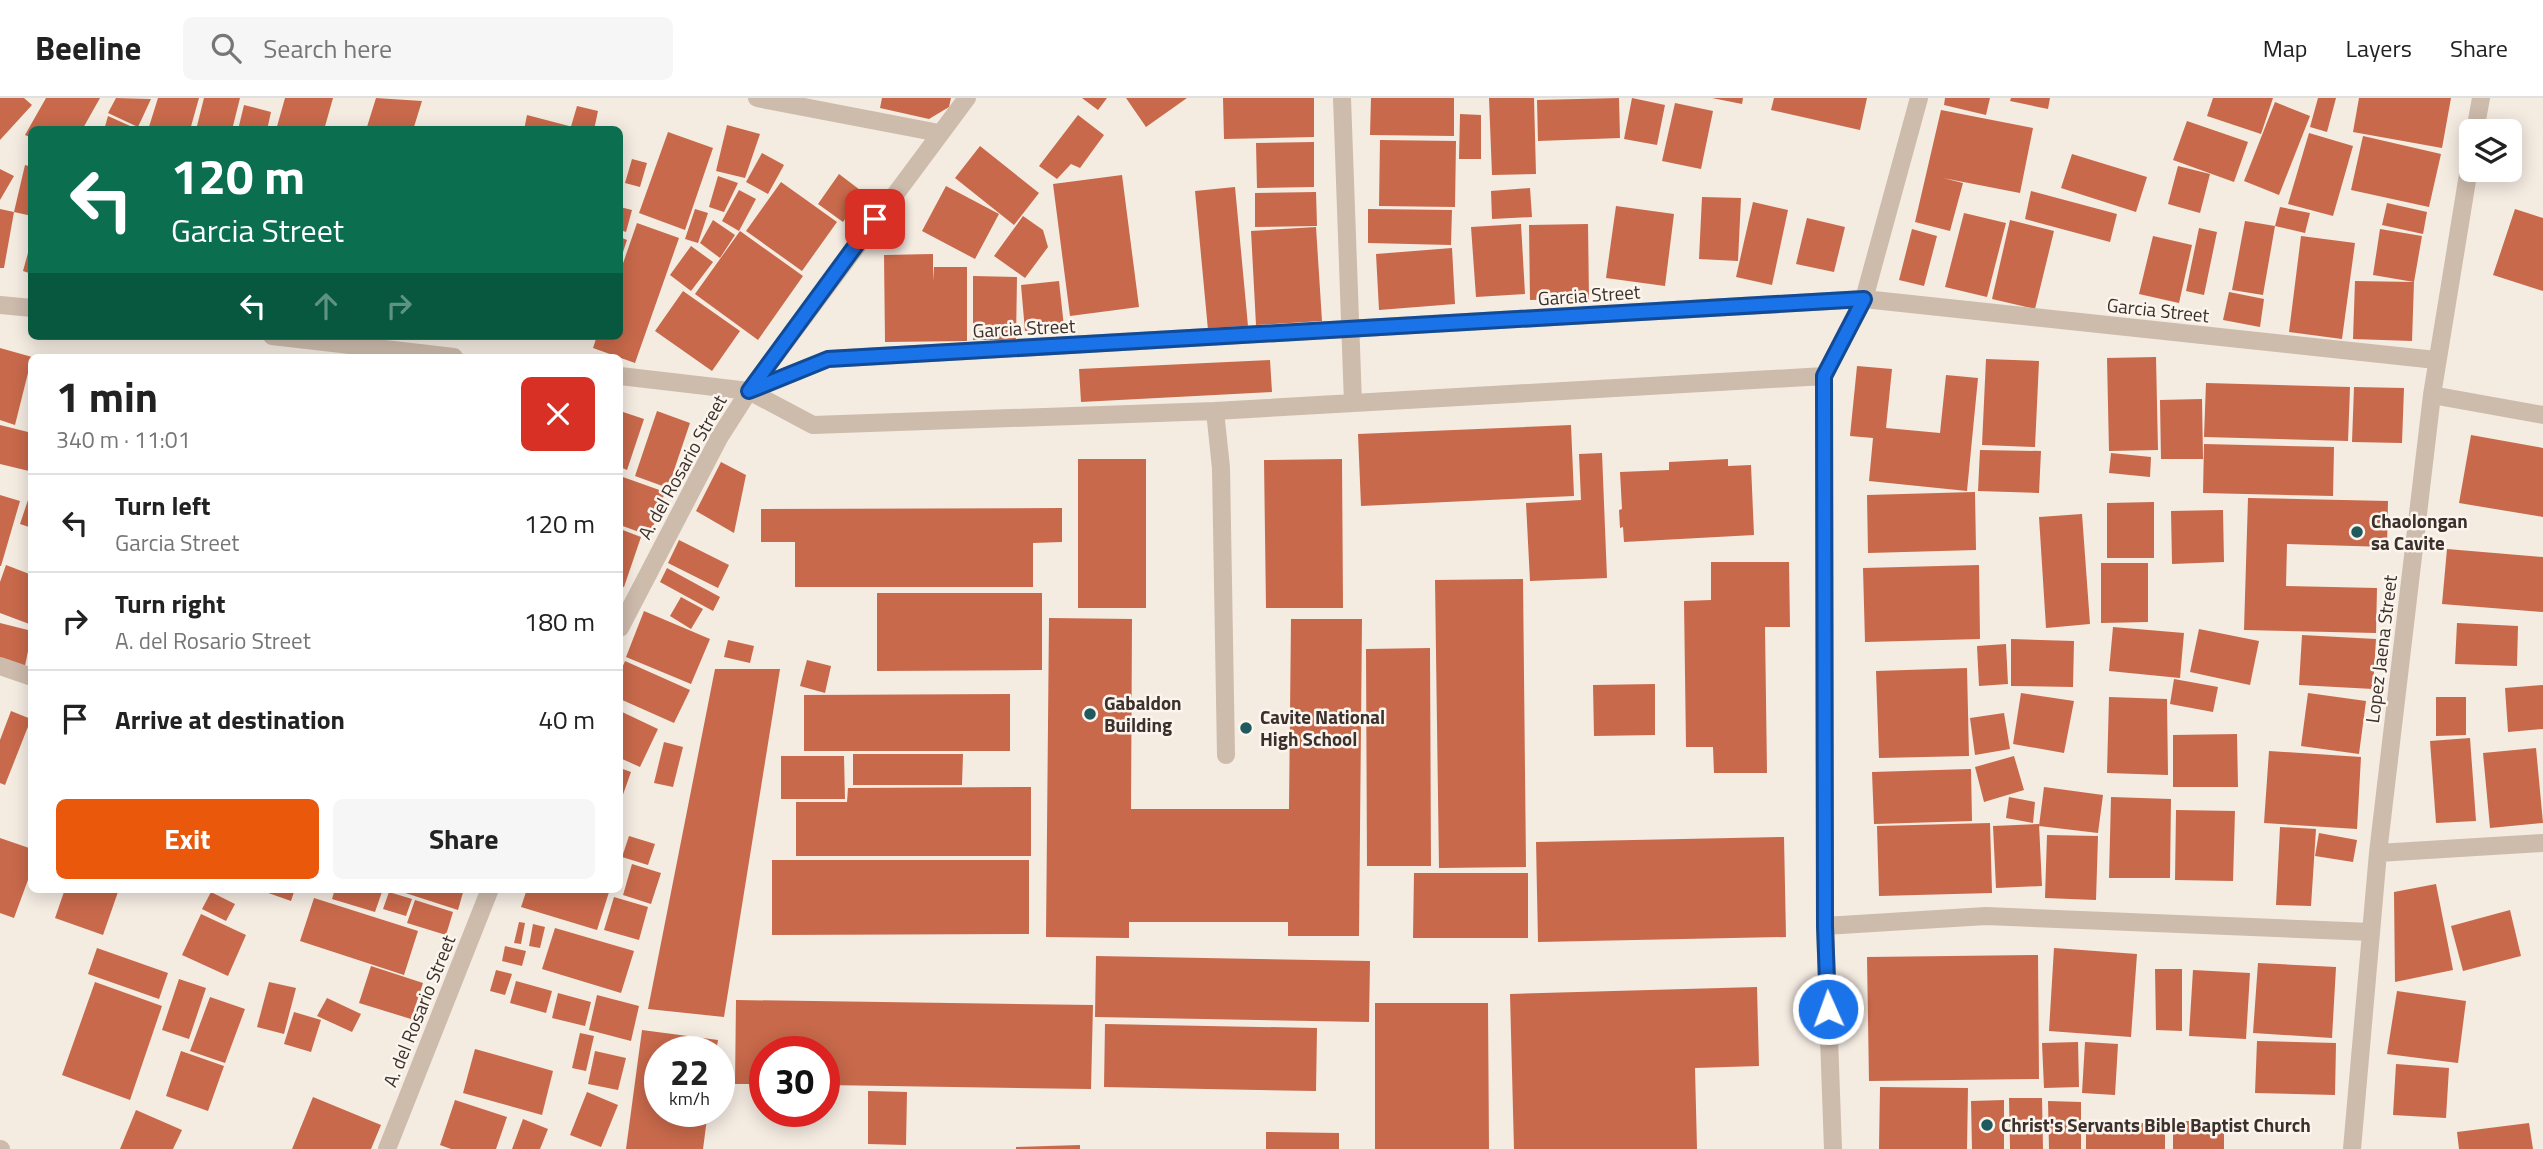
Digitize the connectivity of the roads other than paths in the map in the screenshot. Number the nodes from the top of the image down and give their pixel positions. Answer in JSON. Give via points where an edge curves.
{"nodes":[{"id":1,"x":757,"y":98,"type":"edge"},
{"id":2,"x":967,"y":98,"type":"edge"},
{"id":3,"x":1342,"y":98,"type":"edge"},
{"id":4,"x":1919,"y":98,"type":"edge"},
{"id":5,"x":2481,"y":98,"type":"edge"},
{"id":6,"x":2477,"y":119,"type":"edge"},
{"id":7,"x":939,"y":133,"type":"junction"},
{"id":8,"x":2467,"y":182,"type":"edge"},
{"id":9,"x":1864,"y":299,"type":"junction"},
{"id":10,"x":0,"y":304,"type":"edge"},
{"id":11,"x":28,"y":308,"type":"edge"},
{"id":12,"x":1350,"y":331,"type":"junction"},
{"id":13,"x":307,"y":340,"type":"edge"},
{"id":14,"x":428,"y":354,"type":"edge"},
{"id":15,"x":2436,"y":360,"type":"junction"},
{"id":16,"x":623,"y":376,"type":"edge"},
{"id":17,"x":1824,"y":376,"type":"junction"},
{"id":18,"x":749,"y":391,"type":"junction"},
{"id":19,"x":2432,"y":395,"type":"junction"},
{"id":20,"x":1353,"y":402,"type":"junction"},
{"id":21,"x":1214,"y":411,"type":"junction"},
{"id":22,"x":2543,"y":415,"type":"edge"},
{"id":23,"x":623,"y":622,"type":"edge"},
{"id":24,"x":0,"y":666,"type":"edge"},
{"id":25,"x":28,"y":676,"type":"edge"},
{"id":26,"x":1226,"y":755,"type":"dead end"},
{"id":27,"x":2543,"y":843,"type":"edge"},
{"id":28,"x":2378,"y":853,"type":"junction"},
{"id":29,"x":488,"y":893,"type":"edge"},
{"id":30,"x":1825,"y":926,"type":"junction"},
{"id":31,"x":2371,"y":932,"type":"junction"},
{"id":32,"x":387,"y":1149,"type":"edge"},
{"id":33,"x":1833,"y":1149,"type":"edge"},
{"id":34,"x":2352,"y":1149,"type":"edge"}],
"edges":[{"from":1,"to":7,"type":"street"},
{"from":2,"to":7,"type":"street","name":"A. del Rosario Street"},
{"from":3,"to":12,"type":"street"},
{"from":4,"to":9,"type":"street"},
{"from":5,"to":6,"type":"street"},
{"from":7,"to":18,"type":"street","name":"A. del Rosario Street"},
{"from":8,"to":15,"type":"street","name":"Lopez Jaena Street"},
{"from":9,"to":12,"type":"street","name":"Garcia Street"},
{"from":9,"to":15,"type":"street","name":"Garcia Street"},
{"from":9,"to":17,"type":"street"},
{"from":10,"to":11,"type":"street"},
{"from":12,"to":18,"type":"street","name":"Garcia Street","via":[[828,359]]},
{"from":12,"to":20,"type":"street"},
{"from":13,"to":14,"type":"street"},
{"from":15,"to":19,"type":"street","name":"Lopez Jaena Street"},
{"from":16,"to":18,"type":"street","name":"Garcia Street"},
{"from":17,"to":20,"type":"street","name":"Garcia Street"},
{"from":17,"to":30,"type":"street"},
{"from":18,"to":21,"type":"street","name":"Garcia Street","via":[[813,425]]},
{"from":18,"to":23,"type":"street","name":"A. del Rosario Street","via":[[719,438]]},
{"from":19,"to":22,"type":"street"},
{"from":19,"to":28,"type":"street","name":"Lopez Jaena Street"},
{"from":20,"to":21,"type":"street","name":"Garcia Street"},
{"from":21,"to":26,"type":"street","via":[[1221,468]]},
{"from":24,"to":25,"type":"street"},
{"from":27,"to":28,"type":"street"},
{"from":28,"to":31,"type":"street","name":"Lopez Jaena Street"},
{"from":29,"to":32,"type":"street","name":"A. del Rosario Street"},
{"from":30,"to":31,"type":"street","via":[[1986,916]]},
{"from":30,"to":33,"type":"street"},
{"from":31,"to":34,"type":"street","name":"Lopez Jaena Street"}]}
